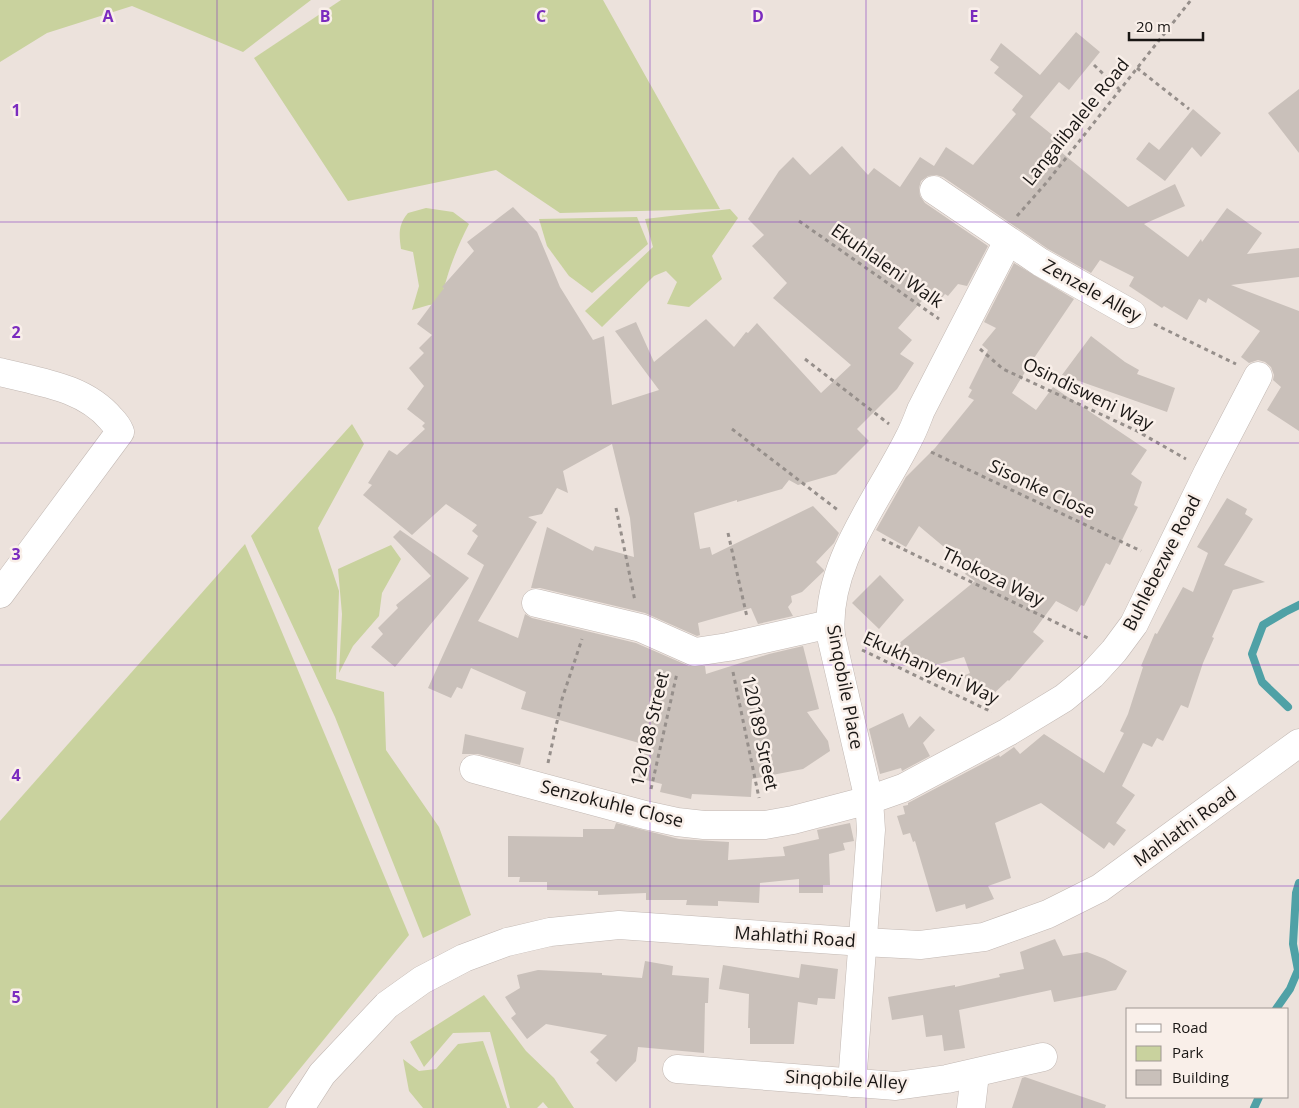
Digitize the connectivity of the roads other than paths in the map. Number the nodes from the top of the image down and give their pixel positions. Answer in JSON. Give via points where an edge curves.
{"nodes":[{"id":1,"x":934,"y":190,"type":"dead end"},
{"id":2,"x":1006,"y":239,"type":"junction"},
{"id":3,"x":1132,"y":314,"type":"road end"},
{"id":4,"x":0,"y":372,"type":"edge"},
{"id":5,"x":1258,"y":376,"type":"road end"},
{"id":6,"x":0,"y":594,"type":"edge"},
{"id":7,"x":536,"y":603,"type":"dead end"},
{"id":8,"x":831,"y":630,"type":"junction"},
{"id":9,"x":1299,"y":743,"type":"edge"},
{"id":10,"x":474,"y":770,"type":"dead end"},
{"id":11,"x":869,"y":800,"type":"junction"},
{"id":12,"x":862,"y":942,"type":"junction"},
{"id":13,"x":1043,"y":1057,"type":"dead end"},
{"id":14,"x":677,"y":1069,"type":"dead end"},
{"id":15,"x":975,"y":1074,"type":"junction"},
{"id":16,"x":852,"y":1083,"type":"junction"},
{"id":17,"x":300,"y":1108,"type":"edge"},
{"id":18,"x":971,"y":1108,"type":"edge"}],
"edges":[{"from":1,"to":2,"type":"street","name":"Zenzele Alley"},
{"from":2,"to":3,"type":"street","name":"Zenzele Alley"},
{"from":2,"to":8,"type":"street","name":"Sinqobile Place","via":[[909,438],[846,556],[836,584]]},
{"from":4,"to":6,"type":"street","via":[[86,397],[107,414],[120,432]]},
{"from":5,"to":11,"type":"street","name":"Buhlebezwe Road","via":[[1134,624],[1092,675],[1020,725],[902,788]]},
{"from":7,"to":8,"type":"street","via":[[640,628],[695,652]]},
{"from":8,"to":11,"type":"street","name":"Sinqobile Place"},
{"from":9,"to":12,"type":"street","name":"Mahlathi Road","via":[[1100,888],[1048,914],[984,937],[920,944]]},
{"from":10,"to":11,"type":"street","name":"Senzokuhle Close","via":[[644,815],[704,825],[765,825]]},
{"from":11,"to":12,"type":"street","name":"Sinqobile Place","via":[[871,830]]},
{"from":12,"to":16,"type":"street","name":"Sinqobile Place"},
{"from":12,"to":17,"type":"street","name":"Mahlathi Road","via":[[619,925],[550,932],[506,942],[464,958],[422,980],[387,1005],[322,1074]]},
{"from":13,"to":15,"type":"street","name":"Sinqobile Alley"},
{"from":14,"to":16,"type":"street","name":"Sinqobile Alley"},
{"from":15,"to":16,"type":"street","name":"Sinqobile Alley","via":[[896,1086]]},
{"from":15,"to":18,"type":"street"}]}
